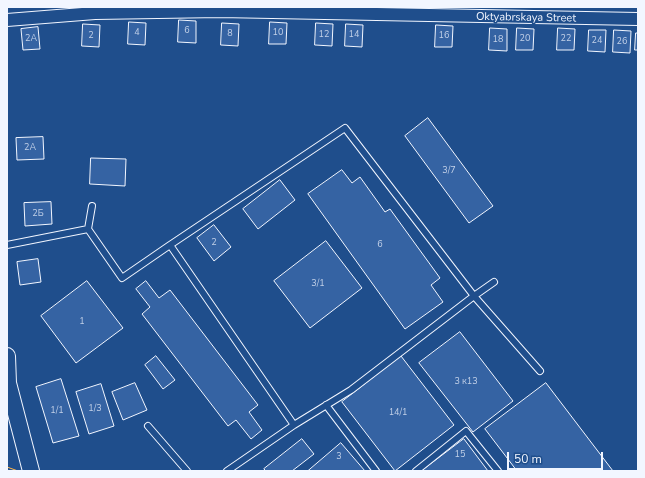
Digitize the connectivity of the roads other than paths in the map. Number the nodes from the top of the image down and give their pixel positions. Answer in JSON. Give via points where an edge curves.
{"nodes":[{"id":1,"x":638,"y":19,"type":"edge"},
{"id":2,"x":7,"y":20,"type":"edge"},
{"id":3,"x":92,"y":206,"type":"dead end"},
{"id":4,"x":88,"y":229,"type":"junction"},
{"id":5,"x":7,"y":244,"type":"edge"},
{"id":6,"x":170,"y":245,"type":"junction"},
{"id":7,"x":494,"y":282,"type":"dead end"},
{"id":8,"x":474,"y":296,"type":"junction"},
{"id":9,"x":7,"y":356,"type":"edge"},
{"id":10,"x":540,"y":371,"type":"dead end"},
{"id":11,"x":8,"y":382,"type":"edge"},
{"id":12,"x":326,"y":405,"type":"junction"},
{"id":13,"x":294,"y":424,"type":"junction"},
{"id":14,"x":148,"y":426,"type":"dead end"},
{"id":15,"x":31,"y":471,"type":"edge"},
{"id":16,"x":187,"y":471,"type":"edge"},
{"id":17,"x":227,"y":471,"type":"edge"},
{"id":18,"x":376,"y":471,"type":"edge"},
{"id":19,"x":416,"y":471,"type":"edge"},
{"id":20,"x":498,"y":471,"type":"edge"}],
"edges":[{"from":1,"to":2,"type":"street","name":"Oktyabrskaya Street","via":[[212,11],[95,13]]},
{"from":3,"to":4,"type":"lane"},
{"from":4,"to":5,"type":"lane"},
{"from":4,"to":6,"type":"lane","via":[[122,278]]},
{"from":6,"to":8,"type":"lane","via":[[345,128]]},
{"from":6,"to":13,"type":"lane"},
{"from":7,"to":8,"type":"lane"},
{"from":8,"to":10,"type":"lane"},
{"from":8,"to":12,"type":"lane","via":[[351,390]]},
{"from":9,"to":11,"type":"street"},
{"from":11,"to":15,"type":"street"},
{"from":12,"to":13,"type":"lane"},
{"from":12,"to":18,"type":"lane"},
{"from":13,"to":17,"type":"lane"},
{"from":14,"to":16,"type":"lane"},
{"from":19,"to":20,"type":"lane","via":[[466,431]]}]}
